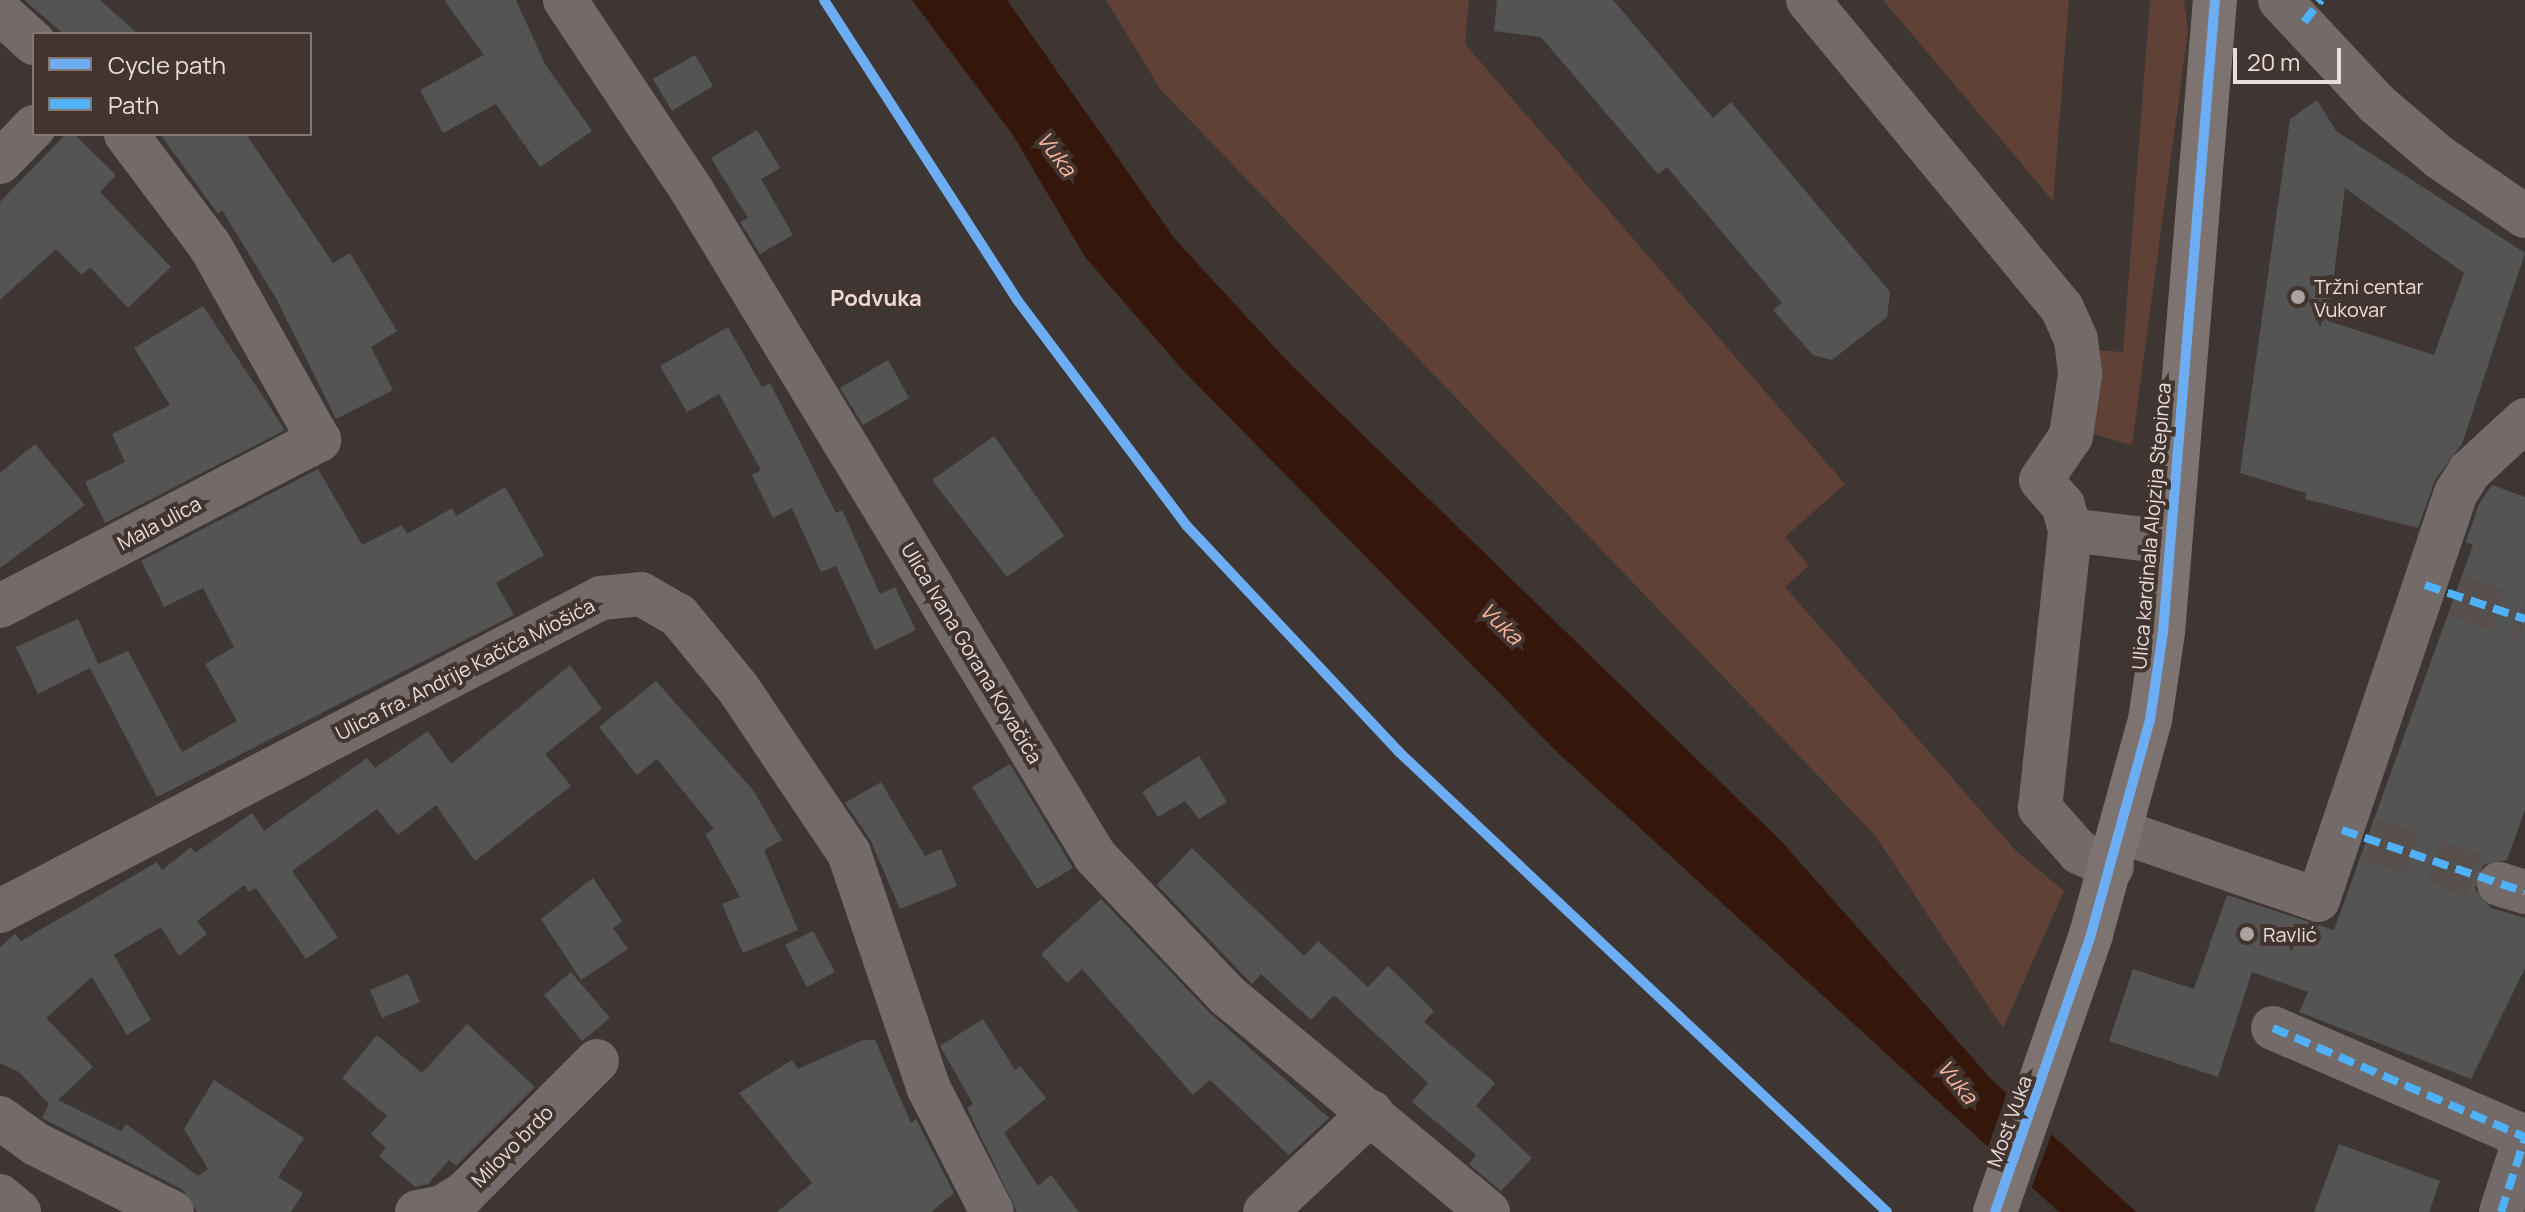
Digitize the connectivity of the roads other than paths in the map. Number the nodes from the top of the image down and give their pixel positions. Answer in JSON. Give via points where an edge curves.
{"nodes":[{"id":1,"x":565,"y":0,"type":"edge"},
{"id":2,"x":1808,"y":0,"type":"edge"},
{"id":3,"x":2215,"y":0,"type":"edge"},
{"id":4,"x":2302,"y":7,"type":"edge"},
{"id":5,"x":0,"y":12,"type":"edge"},
{"id":6,"x":32,"y":41,"type":"edge"},
{"id":7,"x":32,"y":129,"type":"edge"},
{"id":8,"x":128,"y":136,"type":"edge"},
{"id":9,"x":0,"y":162,"type":"edge"},
{"id":10,"x":2525,"y":216,"type":"edge"},
{"id":11,"x":2517,"y":428,"type":"edge"},
{"id":12,"x":2070,"y":530,"type":"junction"},
{"id":13,"x":2168,"y":542,"type":"junction"},
{"id":14,"x":0,"y":606,"type":"edge"},
{"id":15,"x":2117,"y":849,"type":"junction"},
{"id":16,"x":0,"y":911,"type":"edge"},
{"id":17,"x":2273,"y":1028,"type":"dead end"},
{"id":18,"x":2056,"y":1042,"type":"joint"},
{"id":19,"x":597,"y":1061,"type":"dead end"},
{"id":20,"x":1372,"y":1112,"type":"junction"},
{"id":21,"x":0,"y":1118,"type":"edge"},
{"id":22,"x":2525,"y":1138,"type":"edge"},
{"id":23,"x":0,"y":1196,"type":"edge"},
{"id":24,"x":986,"y":1209,"type":"edge"},
{"id":25,"x":19,"y":1212,"type":"edge"},
{"id":26,"x":172,"y":1212,"type":"edge"},
{"id":27,"x":417,"y":1212,"type":"edge"},
{"id":28,"x":1265,"y":1212,"type":"edge"},
{"id":29,"x":1488,"y":1212,"type":"edge"},
{"id":30,"x":1995,"y":1212,"type":"edge"},
{"id":31,"x":2501,"y":1212,"type":"edge"}],
"edges":[{"from":1,"to":20,"type":"street","name":"Ulica Ivana Gorana Kovačića","via":[[691,189],[1095,856],[1228,996]]},
{"from":2,"to":12,"type":"street","via":[[2062,308],[2076,340],[2080,375],[2071,436],[2041,480],[2063,505]]},
{"from":3,"to":13,"type":"main road","name":"Ulica kardinala Alojzija Stepinca"},
{"from":4,"to":10,"type":"street","via":[[2377,104],[2439,157]]},
{"from":5,"to":6,"type":"street"},
{"from":7,"to":9,"type":"street"},
{"from":8,"to":14,"type":"street","name":"Mala ulica","via":[[210,246],[319,440]]},
{"from":11,"to":15,"type":"street","via":[[2470,471],[2456,493],[2440,590],[2357,835],[2318,900]]},
{"from":12,"to":13,"type":"street"},
{"from":12,"to":15,"type":"street","via":[[2040,808],[2079,852]]},
{"from":13,"to":15,"type":"main road","name":"Ulica kardinala Alojzija Stepinca","via":[[2150,720]]},
{"from":15,"to":18,"type":"main road","name":"Ulica kardinala Alojzija Stepinca"},
{"from":16,"to":24,"type":"street","name":"Ulica fra. Andrije Kačića Miošića","via":[[601,598],[641,594],[679,616],[738,688],[849,853],[928,1087]]},
{"from":17,"to":22,"type":"street"},
{"from":18,"to":30,"type":"main road","name":"Most Vuka"},
{"from":19,"to":27,"type":"street","name":"Milovo brdo","via":[[464,1194],[442,1207]]},
{"from":20,"to":28,"type":"street"},
{"from":20,"to":29,"type":"street","name":"Ulica Ivana Gorana Kovačića"},
{"from":21,"to":26,"type":"street","via":[[36,1144]]},
{"from":22,"to":31,"type":"street"},
{"from":23,"to":25,"type":"street"}]}
